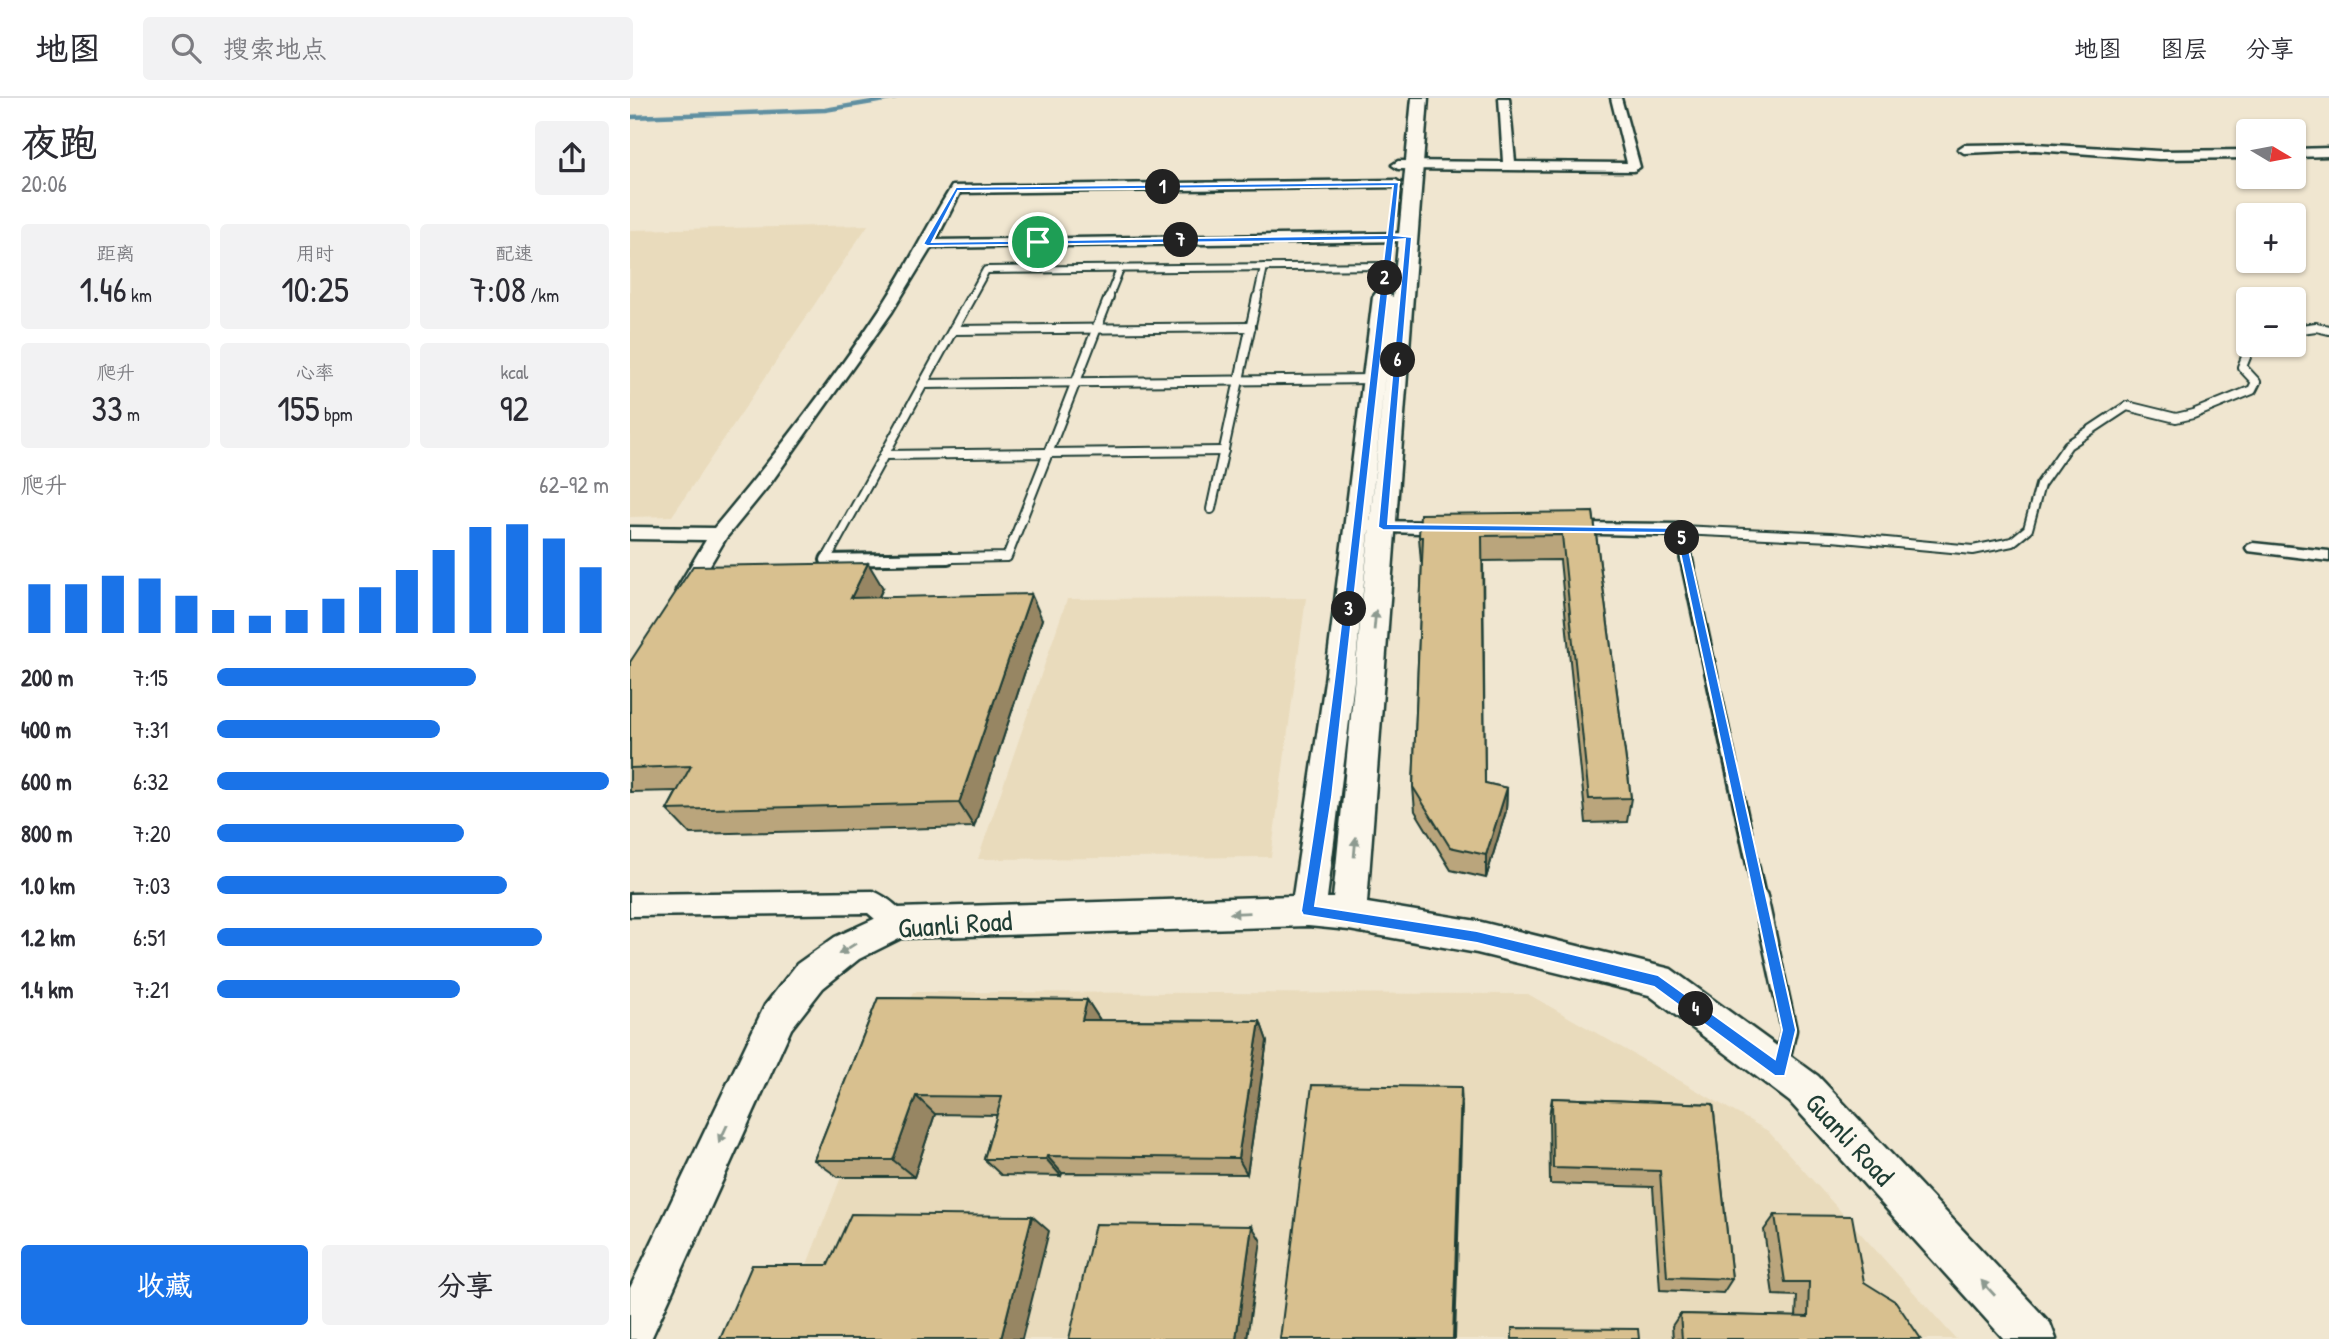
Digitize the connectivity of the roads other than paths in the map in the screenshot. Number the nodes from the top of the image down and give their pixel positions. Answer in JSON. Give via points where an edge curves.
{"nodes":[{"id":1,"x":1406,"y":98,"type":"edge"},
{"id":2,"x":1420,"y":98,"type":"edge"},
{"id":3,"x":1504,"y":98,"type":"edge"},
{"id":4,"x":1616,"y":98,"type":"edge"},
{"id":5,"x":1964,"y":149,"type":"dead end"},
{"id":6,"x":2329,"y":152,"type":"edge"},
{"id":7,"x":2236,"y":153,"type":"edge"},
{"id":8,"x":2306,"y":153,"type":"edge"},
{"id":9,"x":1509,"y":167,"type":"junction"},
{"id":10,"x":1403,"y":172,"type":"junction"},
{"id":11,"x":1399,"y":237,"type":"junction"},
{"id":12,"x":927,"y":244,"type":"junction"},
{"id":13,"x":1387,"y":266,"type":"junction"},
{"id":14,"x":1264,"y":267,"type":"junction"},
{"id":15,"x":1120,"y":269,"type":"junction"},
{"id":16,"x":1251,"y":327,"type":"junction"},
{"id":17,"x":2306,"y":328,"type":"edge"},
{"id":18,"x":1097,"y":329,"type":"junction"},
{"id":19,"x":953,"y":330,"type":"junction"},
{"id":20,"x":2329,"y":330,"type":"edge"},
{"id":21,"x":2246,"y":357,"type":"edge"},
{"id":22,"x":1374,"y":379,"type":"junction"},
{"id":23,"x":1239,"y":380,"type":"junction"},
{"id":24,"x":1075,"y":382,"type":"junction"},
{"id":25,"x":923,"y":384,"type":"junction"},
{"id":26,"x":1224,"y":451,"type":"junction"},
{"id":27,"x":1048,"y":453,"type":"junction"},
{"id":28,"x":884,"y":455,"type":"junction"},
{"id":29,"x":1211,"y":509,"type":"dead end"},
{"id":30,"x":1371,"y":527,"type":"junction"},
{"id":31,"x":1464,"y":528,"type":"edge"},
{"id":32,"x":1545,"y":529,"type":"edge"},
{"id":33,"x":1680,"y":530,"type":"junction"},
{"id":34,"x":630,"y":533,"type":"edge"},
{"id":35,"x":719,"y":534,"type":"junction"},
{"id":36,"x":2253,"y":548,"type":"dead end"},
{"id":37,"x":2329,"y":556,"type":"edge"},
{"id":38,"x":674,"y":608,"type":"edge"},
{"id":39,"x":630,"y":905,"type":"edge"},
{"id":40,"x":1308,"y":911,"type":"junction"},
{"id":41,"x":1349,"y":915,"type":"junction"},
{"id":42,"x":898,"y":923,"type":"junction"},
{"id":43,"x":1780,"y":1071,"type":"junction"},
{"id":44,"x":630,"y":1336,"type":"edge"},
{"id":45,"x":2034,"y":1339,"type":"edge"}],
"edges":[{"from":1,"to":10,"type":"main road"},
{"from":2,"to":10,"type":"main road"},
{"from":3,"to":9,"type":"street"},
{"from":4,"to":9,"type":"street","via":[[1634,167]]},
{"from":5,"to":7,"type":"street"},
{"from":6,"to":8,"type":"street"},
{"from":9,"to":10,"type":"street"},
{"from":10,"to":11,"type":"main road"},
{"from":10,"to":12,"type":"street","via":[[956,189]]},
{"from":11,"to":12,"type":"street"},
{"from":11,"to":13,"type":"main road"},
{"from":11,"to":30,"type":"main road"},
{"from":12,"to":35,"type":"street","via":[[887,309],[764,481]]},
{"from":13,"to":14,"type":"lane"},
{"from":13,"to":22,"type":"main road"},
{"from":14,"to":15,"type":"lane"},
{"from":14,"to":16,"type":"lane"},
{"from":15,"to":18,"type":"lane"},
{"from":15,"to":19,"type":"lane","via":[[986,270]]},
{"from":16,"to":18,"type":"lane"},
{"from":16,"to":23,"type":"lane"},
{"from":17,"to":20,"type":"lane"},
{"from":18,"to":19,"type":"lane"},
{"from":18,"to":24,"type":"lane"},
{"from":19,"to":25,"type":"lane"},
{"from":21,"to":33,"type":"lane","via":[[2242,367],[2256,382],[2252,390],[2176,418],[2127,406],[2068,444],[2040,485],[2028,529],[2012,542],[1973,551],[1832,537]]},
{"from":22,"to":23,"type":"lane"},
{"from":22,"to":30,"type":"main road"},
{"from":23,"to":24,"type":"lane"},
{"from":23,"to":26,"type":"lane"},
{"from":24,"to":25,"type":"lane"},
{"from":24,"to":27,"type":"lane"},
{"from":25,"to":28,"type":"lane"},
{"from":26,"to":27,"type":"lane"},
{"from":26,"to":29,"type":"lane"},
{"from":27,"to":28,"type":"lane"},
{"from":27,"to":28,"type":"lane","via":[[1007,557],[826,560]]},
{"from":30,"to":31,"type":"street"},
{"from":30,"to":40,"type":"main road"},
{"from":41,"to":30,"type":"main road","one_way":true},
{"from":32,"to":33,"type":"street"},
{"from":33,"to":43,"type":"lane","via":[[1789,1030]]},
{"from":34,"to":35,"type":"street"},
{"from":35,"to":38,"type":"street"},
{"from":36,"to":37,"type":"street"},
{"from":39,"to":42,"type":"street","via":[[873,902]]},
{"from":40,"to":41,"type":"main road","name":"Guanli Road"},
{"from":40,"to":42,"type":"main road","name":"Guanli Road","one_way":true},
{"from":41,"to":43,"type":"main road","name":"Guanli Road","via":[[1477,937],[1658,981]]},
{"from":42,"to":44,"type":"main road","name":"Guanli Road","one_way":true,"via":[[847,948],[810,976],[778,1017]]},
{"from":45,"to":43,"type":"main road","name":"Guanli Road","one_way":true,"via":[[1804,1089]]}]}
